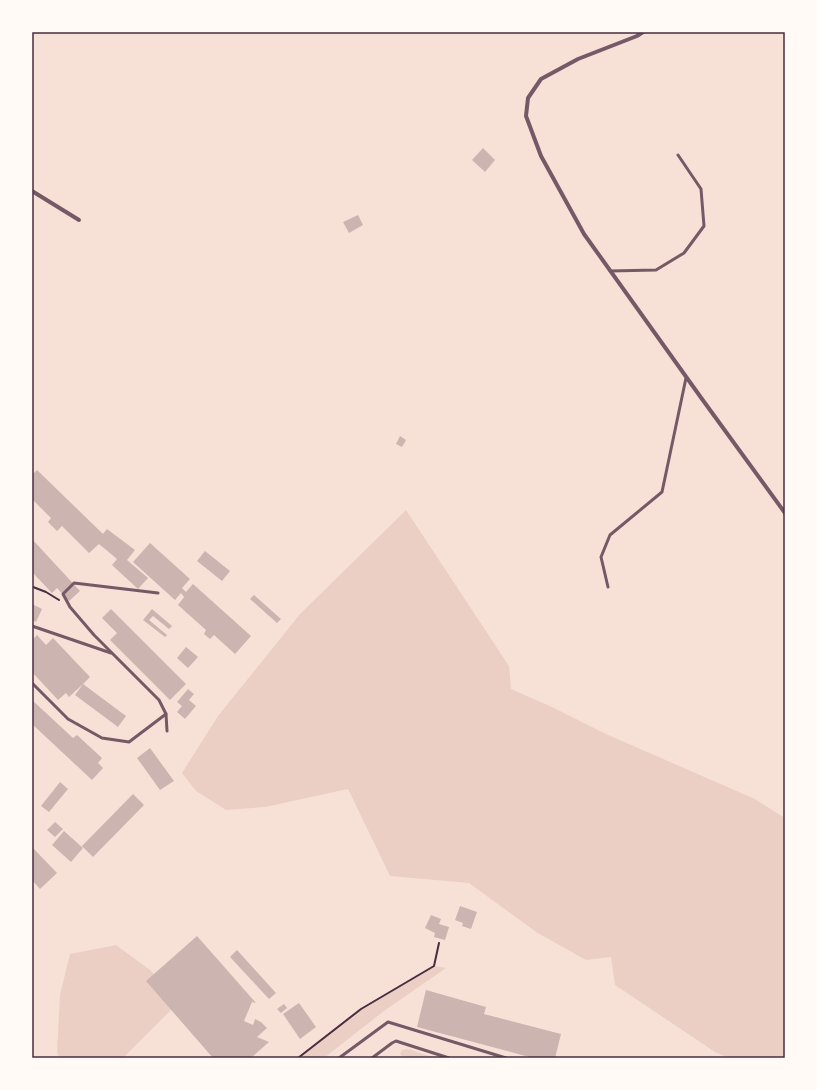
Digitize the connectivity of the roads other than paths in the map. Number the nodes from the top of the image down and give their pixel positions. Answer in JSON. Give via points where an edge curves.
{"nodes":[{"id":1,"x":643,"y":32,"type":"edge"},
{"id":2,"x":678,"y":155,"type":"dead end"},
{"id":3,"x":32,"y":191,"type":"edge"},
{"id":4,"x":79,"y":220,"type":"dead end"},
{"id":5,"x":610,"y":271,"type":"junction"},
{"id":6,"x":686,"y":378,"type":"junction"},
{"id":7,"x":785,"y":513,"type":"edge"},
{"id":8,"x":608,"y":587,"type":"dead end"},
{"id":9,"x":158,"y":593,"type":"dead end"},
{"id":10,"x":32,"y":626,"type":"edge"},
{"id":11,"x":113,"y":654,"type":"junction"},
{"id":12,"x":32,"y":683,"type":"edge"},
{"id":13,"x":166,"y":714,"type":"junction"},
{"id":14,"x":167,"y":731,"type":"dead end"},
{"id":15,"x":373,"y":1057,"type":"edge"},
{"id":16,"x":339,"y":1058,"type":"edge"},
{"id":17,"x":379,"y":1058,"type":"edge"},
{"id":18,"x":449,"y":1058,"type":"edge"},
{"id":19,"x":506,"y":1058,"type":"edge"}],
"edges":[{"from":1,"to":5,"type":"street","via":[[578,59],[541,79],[528,98],[526,116],[541,156],[584,234]]},
{"from":2,"to":5,"type":"lane","via":[[701,189],[704,226],[684,253],[656,270]]},
{"from":3,"to":4,"type":"street"},
{"from":5,"to":6,"type":"street"},
{"from":6,"to":7,"type":"street"},
{"from":6,"to":8,"type":"lane","via":[[662,492],[610,535],[601,557]]},
{"from":9,"to":11,"type":"lane","via":[[74,583],[63,594],[70,607]]},
{"from":10,"to":11,"type":"lane"},
{"from":11,"to":13,"type":"lane","via":[[159,700]]},
{"from":12,"to":13,"type":"lane","via":[[68,719],[102,738],[129,742]]},
{"from":13,"to":14,"type":"lane"},
{"from":15,"to":17,"type":"lane"},
{"from":15,"to":18,"type":"lane","via":[[396,1042]]},
{"from":16,"to":19,"type":"lane","via":[[388,1022]]}]}
